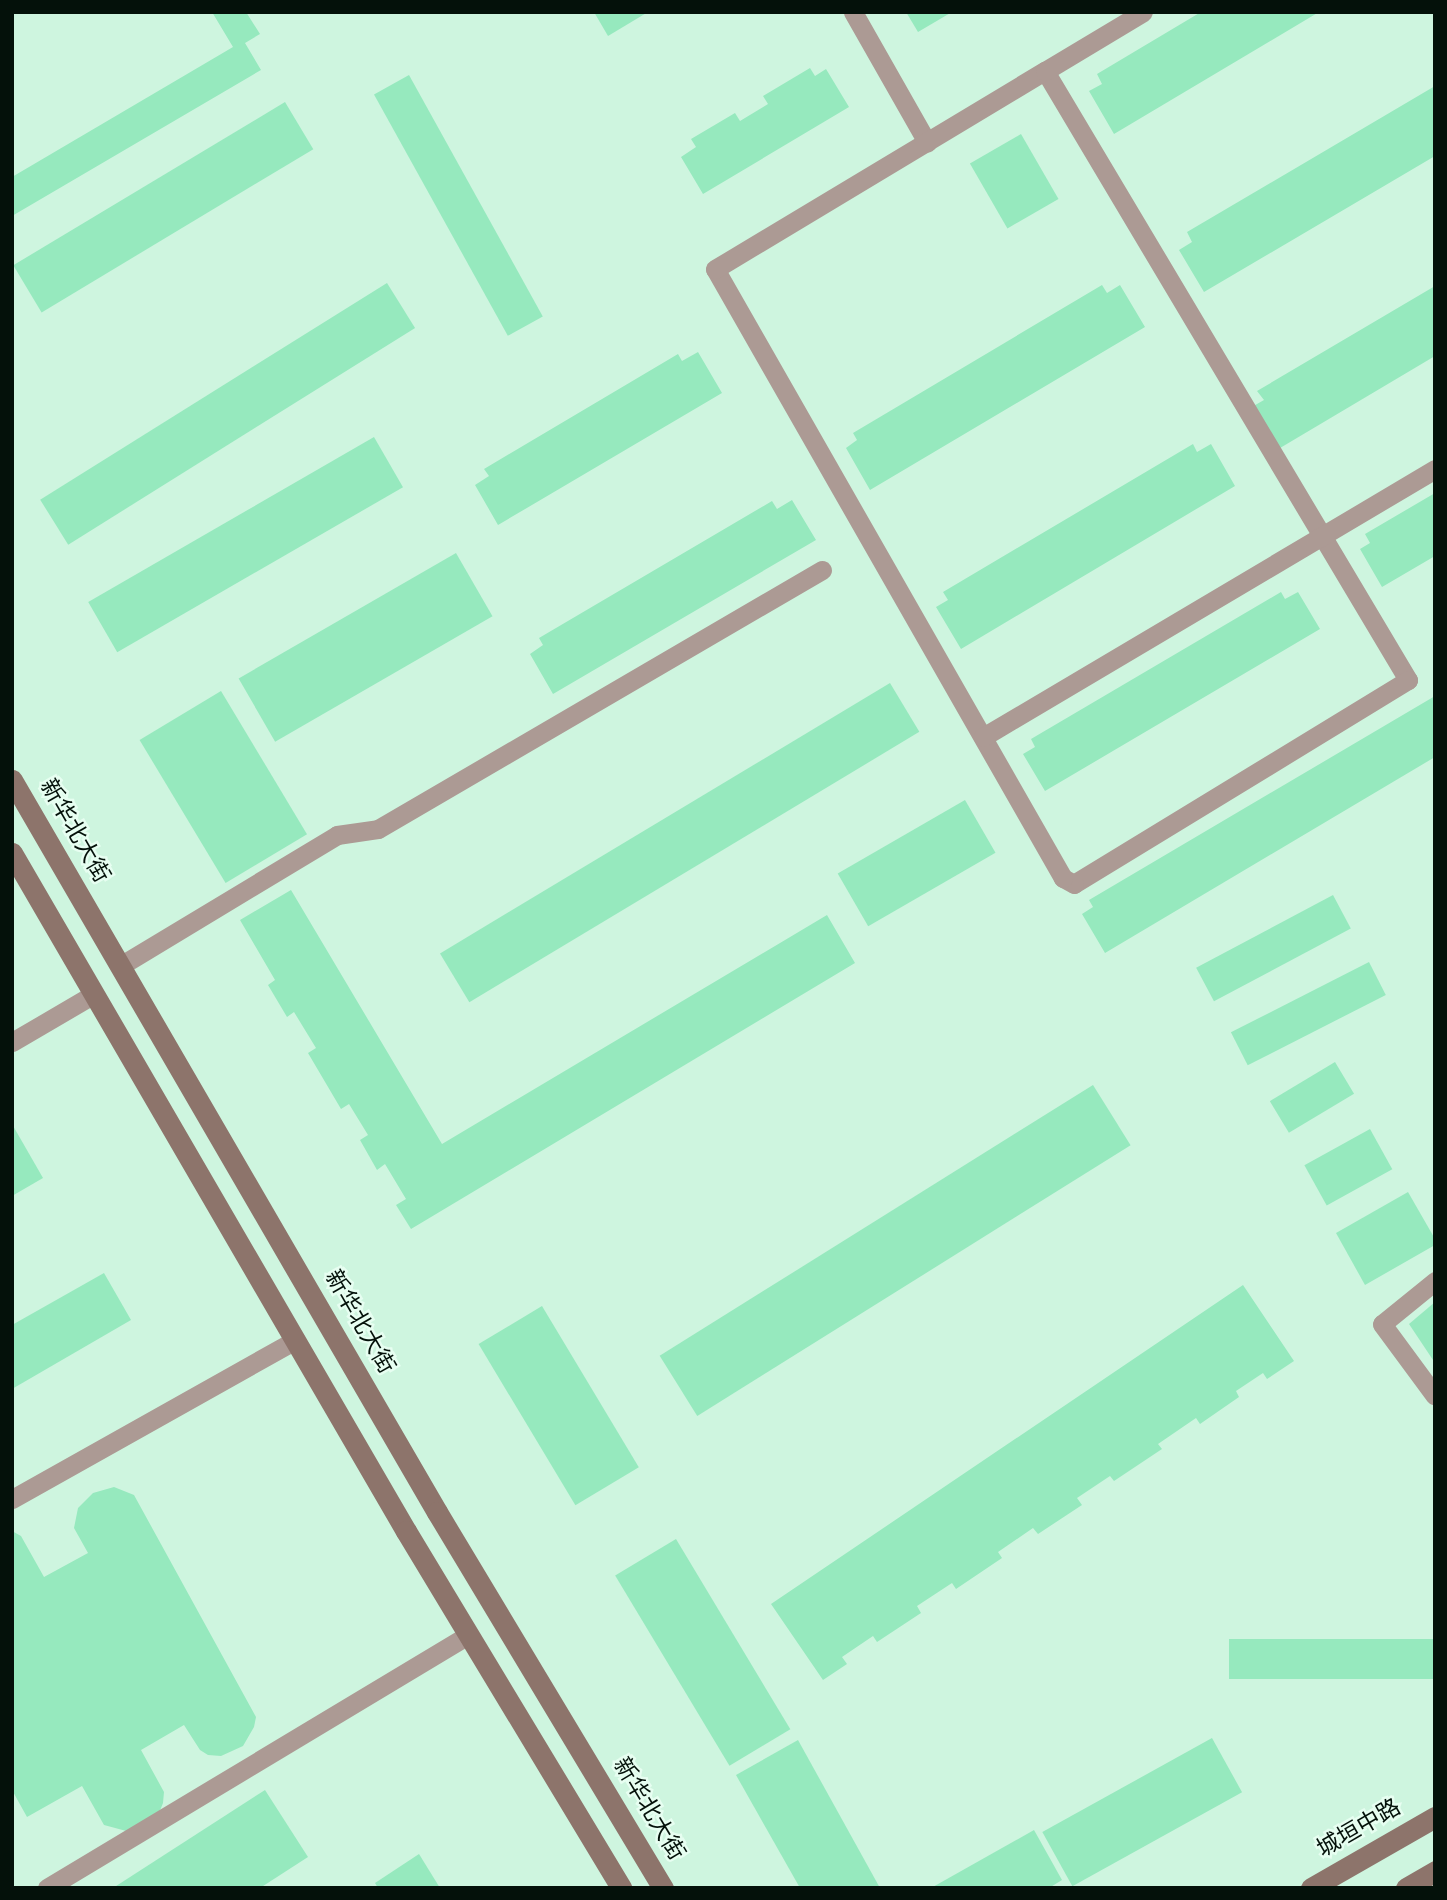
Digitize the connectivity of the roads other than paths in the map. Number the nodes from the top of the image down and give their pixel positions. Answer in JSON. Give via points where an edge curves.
{"nodes":[{"id":1,"x":853,"y":12,"type":"edge"},
{"id":2,"x":1143,"y":12,"type":"edge"},
{"id":3,"x":1045,"y":71,"type":"junction"},
{"id":4,"x":927,"y":142,"type":"junction"},
{"id":5,"x":1435,"y":469,"type":"edge"},
{"id":6,"x":1322,"y":536,"type":"junction"},
{"id":7,"x":822,"y":570,"type":"dead end"},
{"id":8,"x":983,"y":737,"type":"junction"},
{"id":9,"x":12,"y":780,"type":"edge"},
{"id":10,"x":12,"y":853,"type":"edge"},
{"id":11,"x":120,"y":966,"type":"junction"},
{"id":12,"x":94,"y":994,"type":"junction"},
{"id":13,"x":12,"y":1042,"type":"edge"},
{"id":14,"x":1435,"y":1281,"type":"edge"},
{"id":15,"x":295,"y":1340,"type":"junction"},
{"id":16,"x":1435,"y":1396,"type":"edge"},
{"id":17,"x":12,"y":1499,"type":"edge"},
{"id":18,"x":468,"y":1635,"type":"junction"},
{"id":19,"x":1435,"y":1817,"type":"edge"},
{"id":20,"x":1435,"y":1871,"type":"edge"},
{"id":21,"x":47,"y":1888,"type":"edge"},
{"id":22,"x":621,"y":1888,"type":"edge"},
{"id":23,"x":663,"y":1888,"type":"edge"},
{"id":24,"x":1311,"y":1888,"type":"edge"},
{"id":25,"x":1406,"y":1888,"type":"edge"}],
"edges":[{"from":1,"to":4,"type":"lane"},
{"from":2,"to":3,"type":"lane"},
{"from":3,"to":4,"type":"lane"},
{"from":3,"to":6,"type":"lane"},
{"from":4,"to":8,"type":"lane","via":[[715,269]]},
{"from":5,"to":6,"type":"lane"},
{"from":6,"to":8,"type":"lane"},
{"from":6,"to":8,"type":"lane","via":[[1408,680],[1073,884],[1063,878]]},
{"from":7,"to":11,"type":"lane","via":[[378,830],[337,835]]},
{"from":9,"to":11,"type":"main road","name":"新华北大街"},
{"from":10,"to":12,"type":"main road"},
{"from":11,"to":23,"type":"main road","name":"新华北大街","via":[[437,1512]]},
{"from":12,"to":13,"type":"lane"},
{"from":12,"to":15,"type":"main road"},
{"from":14,"to":16,"type":"lane","via":[[1382,1324]]},
{"from":15,"to":17,"type":"lane"},
{"from":15,"to":18,"type":"main road"},
{"from":18,"to":21,"type":"lane"},
{"from":18,"to":22,"type":"main road"},
{"from":19,"to":24,"type":"main road","name":"城垣中路"},
{"from":20,"to":25,"type":"main road"}]}
